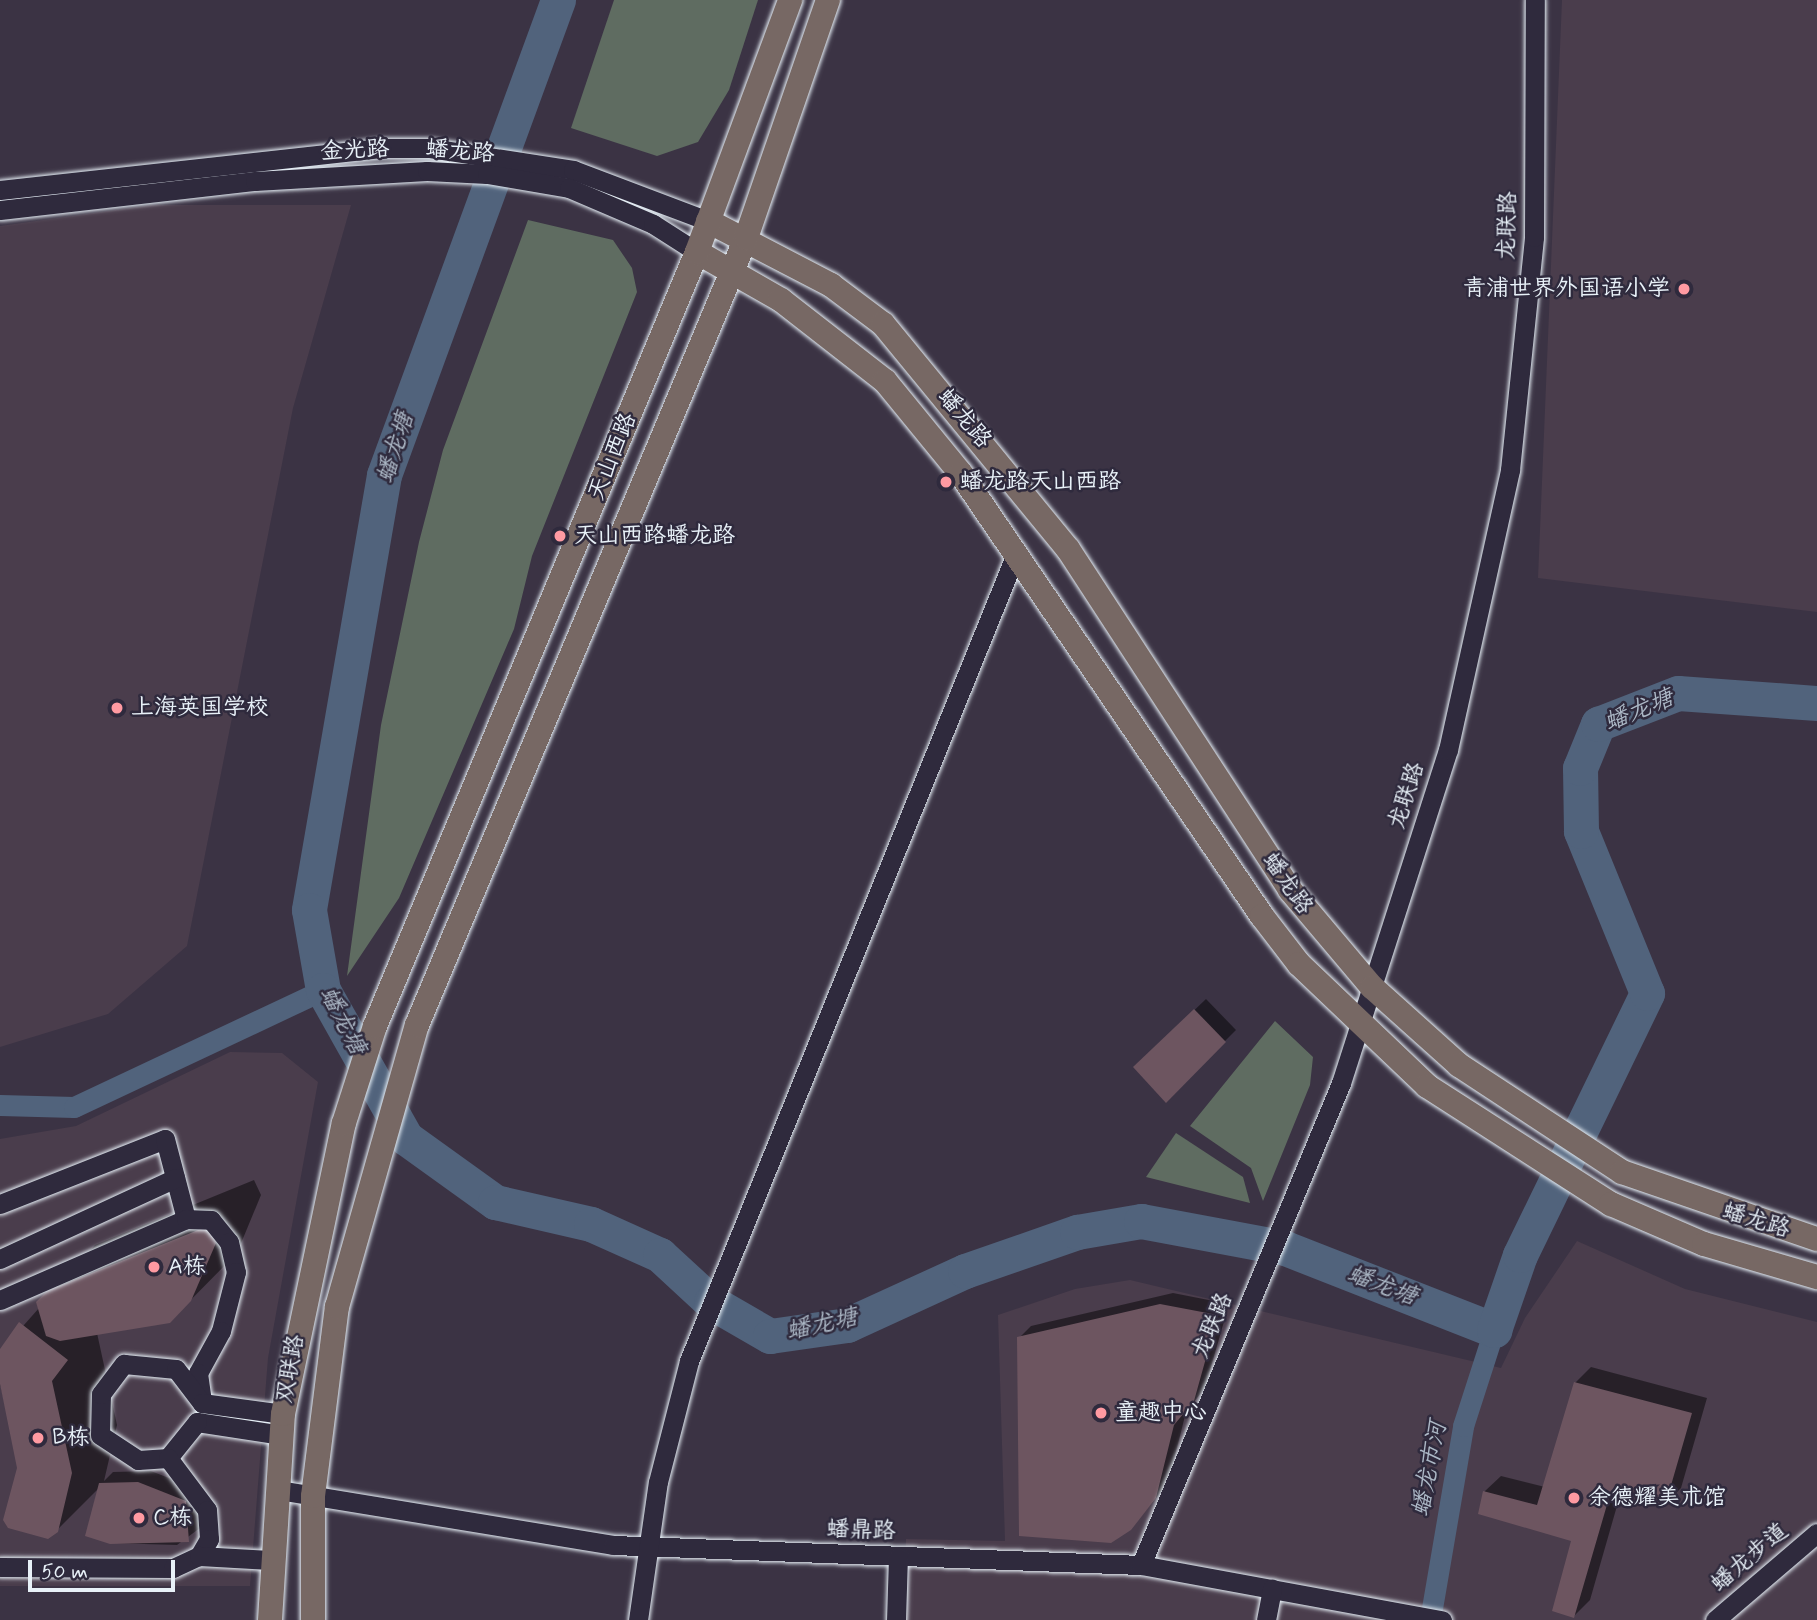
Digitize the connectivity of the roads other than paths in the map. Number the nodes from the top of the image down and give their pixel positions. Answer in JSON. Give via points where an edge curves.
{"nodes":[{"id":1,"x":790,"y":0,"type":"edge"},
{"id":2,"x":828,"y":0,"type":"edge"},
{"id":3,"x":1535,"y":0,"type":"edge"},
{"id":4,"x":571,"y":179,"type":"junction"},
{"id":5,"x":0,"y":190,"type":"edge"},
{"id":6,"x":0,"y":210,"type":"edge"},
{"id":7,"x":708,"y":221,"type":"junction"},
{"id":8,"x":746,"y":238,"type":"junction"},
{"id":9,"x":697,"y":252,"type":"junction"},
{"id":10,"x":733,"y":269,"type":"junction"},
{"id":11,"x":1014,"y":556,"type":"junction"},
{"id":12,"x":1372,"y":987,"type":"junction"},
{"id":13,"x":1360,"y":1024,"type":"junction"},
{"id":14,"x":344,"y":1123,"type":"joint"},
{"id":15,"x":175,"y":1178,"type":"junction"},
{"id":16,"x":0,"y":1205,"type":"edge"},
{"id":17,"x":186,"y":1219,"type":"junction"},
{"id":18,"x":1817,"y":1239,"type":"edge"},
{"id":19,"x":0,"y":1259,"type":"edge"},
{"id":20,"x":1817,"y":1277,"type":"edge"},
{"id":21,"x":0,"y":1300,"type":"edge"},
{"id":22,"x":202,"y":1403,"type":"junction"},
{"id":23,"x":197,"y":1422,"type":"junction"},
{"id":24,"x":282,"y":1425,"type":"junction"},
{"id":25,"x":168,"y":1458,"type":"junction"},
{"id":26,"x":278,"y":1490,"type":"junction"},
{"id":27,"x":313,"y":1496,"type":"junction"},
{"id":28,"x":1817,"y":1533,"type":"edge"},
{"id":29,"x":646,"y":1547,"type":"junction"},
{"id":30,"x":199,"y":1556,"type":"junction"},
{"id":31,"x":898,"y":1557,"type":"junction"},
{"id":32,"x":270,"y":1560,"type":"junction"},
{"id":33,"x":1141,"y":1564,"type":"junction"},
{"id":34,"x":0,"y":1567,"type":"edge"},
{"id":35,"x":1272,"y":1589,"type":"junction"},
{"id":36,"x":1377,"y":1614,"type":"edge"},
{"id":37,"x":270,"y":1620,"type":"edge"},
{"id":38,"x":313,"y":1620,"type":"edge"},
{"id":39,"x":638,"y":1620,"type":"edge"},
{"id":40,"x":896,"y":1620,"type":"edge"},
{"id":41,"x":1266,"y":1620,"type":"edge"},
{"id":42,"x":1442,"y":1620,"type":"edge"},
{"id":43,"x":1715,"y":1620,"type":"edge"}],
"edges":[{"from":1,"to":7,"type":"main road","name":"天山西路"},
{"from":2,"to":8,"type":"main road","name":"天山西路"},
{"from":3,"to":12,"type":"street","name":"龙联路","via":[[1534,237],[1510,470],[1448,750]]},
{"from":4,"to":5,"type":"street","name":"蟠龙路","via":[[430,148],[381,148]]},
{"from":4,"to":6,"type":"street","name":"金光路","via":[[427,171],[255,181]]},
{"from":4,"to":7,"type":"street","name":"蟠龙路"},
{"from":4,"to":9,"type":"street","name":"金光路"},
{"from":7,"to":8,"type":"main road","name":"蟠龙路"},
{"from":7,"to":9,"type":"main road","name":"天山西路"},
{"from":8,"to":10,"type":"main road","name":"天山西路"},
{"from":8,"to":12,"type":"main road","name":"蟠龙路","via":[[831,285],[883,324],[976,432],[1068,549],[1290,890]]},
{"from":9,"to":10,"type":"main road","name":"蟠龙路"},
{"from":9,"to":14,"type":"main road","name":"天山西路","via":[[374,1026]]},
{"from":10,"to":11,"type":"main road","name":"蟠龙路","via":[[885,381],[961,474]]},
{"from":10,"to":27,"type":"main road","name":"天山西路","via":[[417,1025],[337,1307]]},
{"from":11,"to":13,"type":"main road","name":"蟠龙路","via":[[1262,916]]},
{"from":11,"to":29,"type":"street","via":[[689,1361]]},
{"from":12,"to":13,"type":"street","name":"龙联路"},
{"from":12,"to":18,"type":"main road","name":"蟠龙路","via":[[1459,1065],[1532,1118],[1622,1172]]},
{"from":13,"to":20,"type":"main road","name":"蟠龙路","via":[[1427,1086],[1520,1150],[1611,1204],[1704,1244]]},
{"from":13,"to":33,"type":"street","name":"龙联路"},
{"from":14,"to":24,"type":"main road","name":"双联路"},
{"from":15,"to":16,"type":"street","via":[[165,1139]]},
{"from":15,"to":17,"type":"street"},
{"from":15,"to":19,"type":"street"},
{"from":17,"to":21,"type":"street"},
{"from":17,"to":22,"type":"street","via":[[211,1220],[229,1242],[236,1272],[221,1331],[198,1373]]},
{"from":22,"to":23,"type":"street"},
{"from":22,"to":24,"type":"street"},
{"from":22,"to":25,"type":"street","via":[[176,1369],[124,1364],[101,1394],[100,1435],[138,1460]]},
{"from":23,"to":24,"type":"street"},
{"from":23,"to":25,"type":"street"},
{"from":24,"to":26,"type":"main road","name":"双联路"},
{"from":25,"to":30,"type":"street","via":[[207,1510],[209,1539]]},
{"from":26,"to":27,"type":"street","name":"蟠鼎路"},
{"from":26,"to":32,"type":"main road","name":"双联路"},
{"from":27,"to":29,"type":"street","name":"蟠鼎路"},
{"from":27,"to":38,"type":"main road","name":"天山西路"},
{"from":28,"to":43,"type":"street","name":"蟠龙步道"},
{"from":29,"to":31,"type":"street","name":"蟠鼎路"},
{"from":29,"to":39,"type":"street"},
{"from":30,"to":32,"type":"street"},
{"from":30,"to":34,"type":"street","via":[[173,1567]]},
{"from":31,"to":33,"type":"street","name":"蟠鼎路"},
{"from":31,"to":40,"type":"street"},
{"from":32,"to":37,"type":"main road","name":"双联路"},
{"from":33,"to":35,"type":"street","name":"蟠鼎路"},
{"from":35,"to":36,"type":"street","name":"蟠鼎路"},
{"from":35,"to":41,"type":"street"},
{"from":36,"to":42,"type":"street","name":"蟠鼎路"}]}
